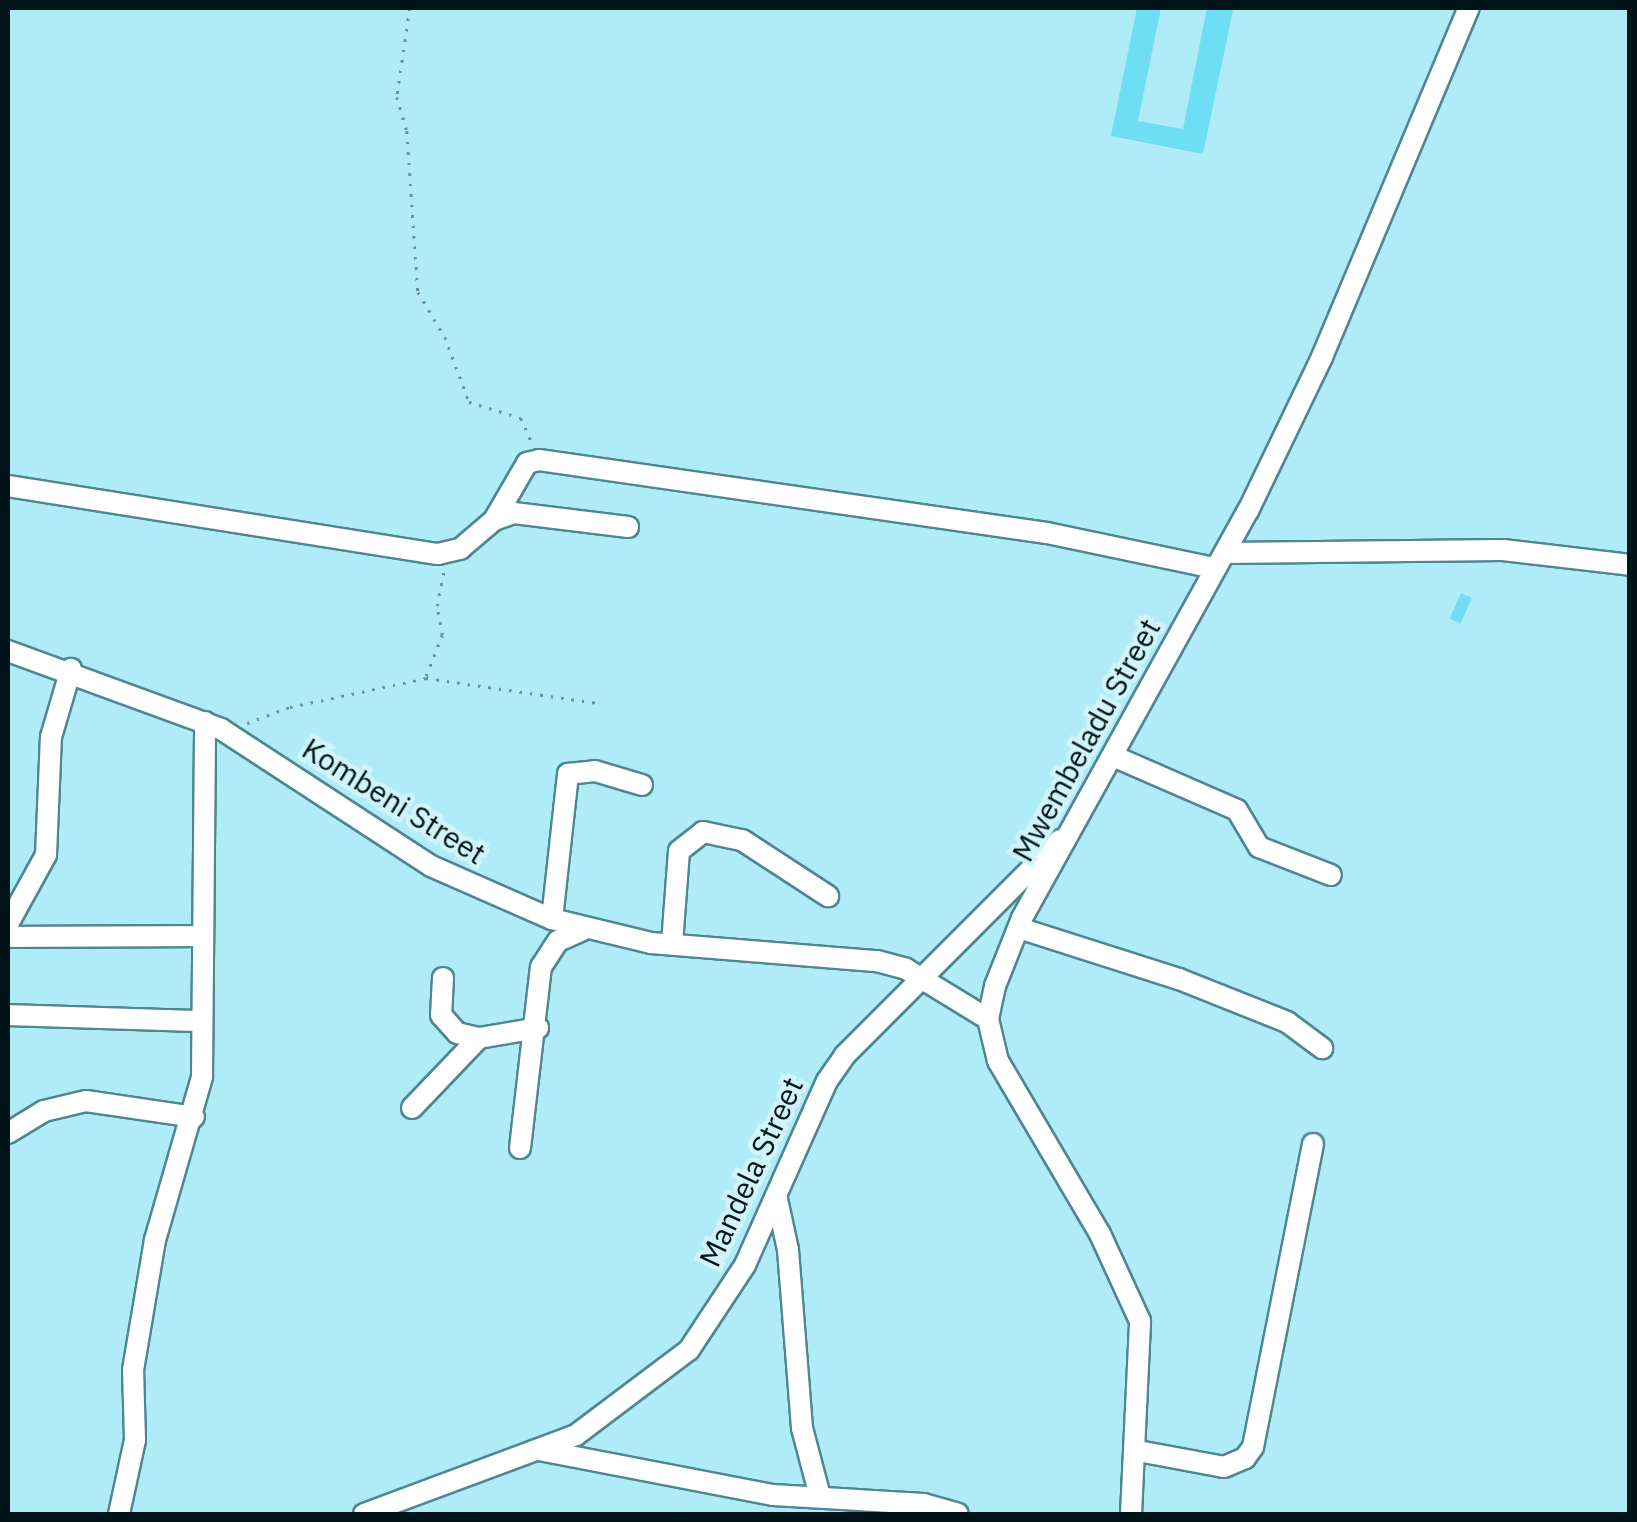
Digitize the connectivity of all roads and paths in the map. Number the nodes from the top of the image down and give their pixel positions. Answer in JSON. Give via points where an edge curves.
{"nodes":[{"id":1,"x":410,"y":8,"type":"edge"},
{"id":2,"x":1454,"y":8,"type":"edge"},
{"id":3,"x":1469,"y":8,"type":"edge"},
{"id":4,"x":1457,"y":40,"type":"junction"},
{"id":5,"x":538,"y":460,"type":"junction"},
{"id":6,"x":8,"y":486,"type":"edge"},
{"id":7,"x":494,"y":520,"type":"junction"},
{"id":8,"x":628,"y":527,"type":"dead end"},
{"id":9,"x":449,"y":554,"type":"junction"},
{"id":10,"x":1220,"y":560,"type":"junction"},
{"id":11,"x":1630,"y":565,"type":"edge"},
{"id":12,"x":8,"y":651,"type":"edge"},
{"id":13,"x":71,"y":669,"type":"junction"},
{"id":14,"x":426,"y":678,"type":"junction"},
{"id":15,"x":597,"y":703,"type":"dead end"},
{"id":16,"x":213,"y":725,"type":"junction"},
{"id":17,"x":1112,"y":756,"type":"junction"},
{"id":18,"x":642,"y":786,"type":"dead end"},
{"id":19,"x":1068,"y":834,"type":"junction"},
{"id":20,"x":1331,"y":874,"type":"dead end"},
{"id":21,"x":828,"y":896,"type":"dead end"},
{"id":22,"x":552,"y":919,"type":"junction"},
{"id":23,"x":8,"y":924,"type":"edge"},
{"id":24,"x":1019,"y":928,"type":"junction"},
{"id":25,"x":583,"y":930,"type":"junction"},
{"id":26,"x":203,"y":936,"type":"junction"},
{"id":27,"x":8,"y":938,"type":"edge"},
{"id":28,"x":672,"y":944,"type":"junction"},
{"id":29,"x":443,"y":978,"type":"dead end"},
{"id":30,"x":924,"y":979,"type":"junction"},
{"id":31,"x":8,"y":1014,"type":"edge"},
{"id":32,"x":988,"y":1019,"type":"junction"},
{"id":33,"x":202,"y":1020,"type":"junction"},
{"id":34,"x":538,"y":1028,"type":"junction"},
{"id":35,"x":478,"y":1038,"type":"junction"},
{"id":36,"x":1322,"y":1048,"type":"dead end"},
{"id":37,"x":412,"y":1108,"type":"dead end"},
{"id":38,"x":194,"y":1117,"type":"junction"},
{"id":39,"x":8,"y":1133,"type":"edge"},
{"id":40,"x":1314,"y":1144,"type":"dead end"},
{"id":41,"x":520,"y":1148,"type":"dead end"},
{"id":42,"x":777,"y":1200,"type":"junction"},
{"id":43,"x":539,"y":1450,"type":"junction"},
{"id":44,"x":1138,"y":1451,"type":"junction"},
{"id":45,"x":820,"y":1493,"type":"junction"},
{"id":46,"x":119,"y":1514,"type":"edge"},
{"id":47,"x":364,"y":1514,"type":"edge"},
{"id":48,"x":958,"y":1514,"type":"edge"},
{"id":49,"x":1131,"y":1514,"type":"edge"}],
"edges":[{"from":1,"to":5,"type":"path","via":[[396,97],[407,131],[418,292],[445,337],[469,402],[521,418]]},
{"from":2,"to":4,"type":"street"},
{"from":3,"to":4,"type":"street","name":"Mwembeladu Street"},
{"from":4,"to":10,"type":"street","name":"Mwembeladu Street","via":[[1322,357]]},
{"from":5,"to":7,"type":"street","via":[[527,462]]},
{"from":5,"to":10,"type":"street"},
{"from":6,"to":9,"type":"street"},
{"from":7,"to":8,"type":"street","via":[[514,513]]},
{"from":7,"to":9,"type":"street"},
{"from":9,"to":14,"type":"path","via":[[438,593],[442,635]]},
{"from":10,"to":11,"type":"street","via":[[1502,550]]},
{"from":10,"to":17,"type":"street","name":"Mwembeladu Street"},
{"from":12,"to":13,"type":"street","name":"Kombeni Street"},
{"from":13,"to":16,"type":"street","name":"Kombeni Street"},
{"from":13,"to":23,"type":"street","via":[[51,737],[46,856]]},
{"from":14,"to":15,"type":"path"},
{"from":14,"to":16,"type":"path"},
{"from":16,"to":22,"type":"street","name":"Kombeni Street","via":[[432,866]]},
{"from":16,"to":26,"type":"street"},
{"from":17,"to":19,"type":"street","name":"Mwembeladu Street"},
{"from":17,"to":20,"type":"street","via":[[1237,810],[1259,846]]},
{"from":18,"to":22,"type":"street","via":[[595,770],[568,774]]},
{"from":19,"to":24,"type":"street","name":"Mwembeladu Street"},
{"from":19,"to":30,"type":"street","name":"Mandela Street"},
{"from":21,"to":28,"type":"street","via":[[742,840],[703,832],[679,851]]},
{"from":22,"to":25,"type":"street","name":"Kombeni Street"},
{"from":24,"to":32,"type":"street","name":"Mwembeladu Street"},
{"from":24,"to":36,"type":"street","via":[[1179,979],[1287,1022]]},
{"from":25,"to":28,"type":"street","name":"Kombeni Street"},
{"from":25,"to":34,"type":"street","via":[[547,951]]},
{"from":26,"to":27,"type":"street"},
{"from":26,"to":33,"type":"street"},
{"from":28,"to":30,"type":"street","name":"Kombeni Street","via":[[877,961]]},
{"from":29,"to":35,"type":"street","via":[[446,1025]]},
{"from":30,"to":32,"type":"street","name":"Kombeni Street"},
{"from":30,"to":42,"type":"street","name":"Mandela Street","via":[[886,1008],[827,1080]]},
{"from":31,"to":33,"type":"street"},
{"from":32,"to":44,"type":"street","via":[[1014,1095],[1132,1295],[1142,1342]]},
{"from":33,"to":38,"type":"street"},
{"from":34,"to":35,"type":"street"},
{"from":34,"to":41,"type":"street"},
{"from":35,"to":37,"type":"street"},
{"from":38,"to":39,"type":"street","via":[[86,1101],[44,1111]]},
{"from":38,"to":46,"type":"street","via":[[155,1240],[133,1370],[135,1440]]},
{"from":40,"to":44,"type":"street","via":[[1253,1447],[1246,1458],[1224,1466]]},
{"from":42,"to":43,"type":"street","name":"Mandela Street","via":[[746,1265],[689,1350],[576,1434]]},
{"from":42,"to":45,"type":"street","via":[[788,1250],[802,1428]]},
{"from":43,"to":45,"type":"street","via":[[773,1495]]},
{"from":43,"to":47,"type":"street","name":"Mandela Street"},
{"from":44,"to":49,"type":"street"},
{"from":45,"to":48,"type":"street"}]}
